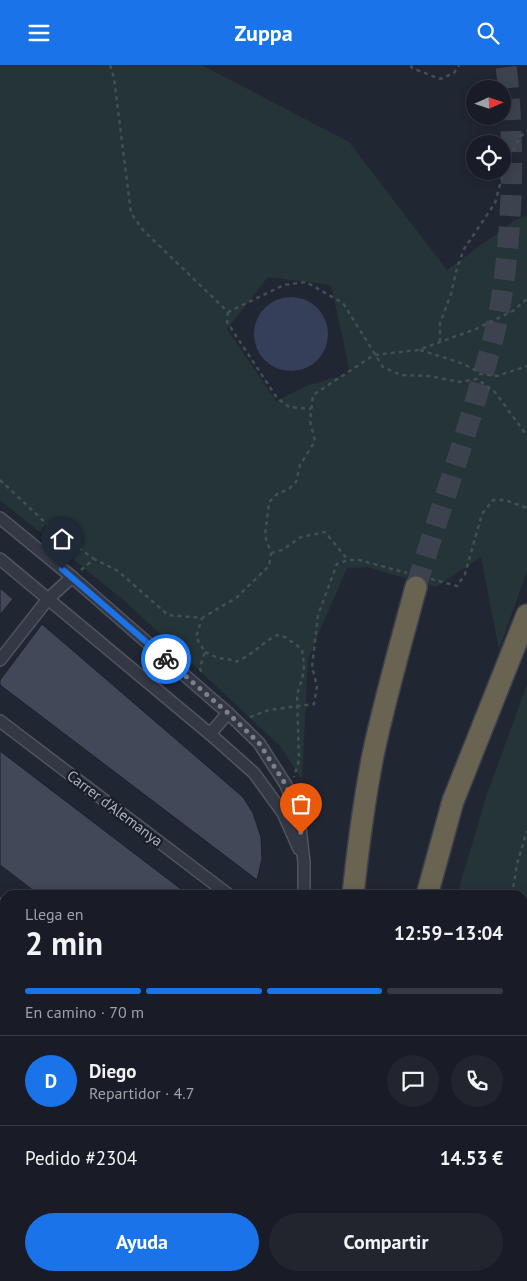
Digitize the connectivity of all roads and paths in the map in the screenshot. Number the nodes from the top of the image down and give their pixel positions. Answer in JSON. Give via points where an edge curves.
{"nodes":[{"id":1,"x":110,"y":65,"type":"edge"},
{"id":2,"x":410,"y":65,"type":"edge"},
{"id":3,"x":459,"y":65,"type":"edge"},
{"id":4,"x":527,"y":131,"type":"edge"},
{"id":5,"x":527,"y":299,"type":"edge"},
{"id":6,"x":228,"y":312,"type":"junction"},
{"id":7,"x":440,"y":342,"type":"junction"},
{"id":8,"x":418,"y":350,"type":"junction"},
{"id":9,"x":374,"y":355,"type":"junction"},
{"id":10,"x":527,"y":366,"type":"edge"},
{"id":11,"x":480,"y":374,"type":"junction"},
{"id":12,"x":477,"y":379,"type":"junction"},
{"id":13,"x":312,"y":409,"type":"junction"},
{"id":14,"x":524,"y":433,"type":"dead end"},
{"id":15,"x":0,"y":480,"type":"edge"},
{"id":16,"x":527,"y":508,"type":"edge"},
{"id":17,"x":0,"y":518,"type":"edge"},
{"id":18,"x":271,"y":553,"type":"junction"},
{"id":19,"x":0,"y":559,"type":"edge"},
{"id":20,"x":94,"y":559,"type":"junction"},
{"id":21,"x":348,"y":560,"type":"junction"},
{"id":22,"x":72,"y":577,"type":"junction"},
{"id":23,"x":416,"y":579,"type":"junction"},
{"id":24,"x":48,"y":599,"type":"junction"},
{"id":25,"x":527,"y":615,"type":"edge"},
{"id":26,"x":202,"y":618,"type":"junction"},
{"id":27,"x":205,"y":652,"type":"junction"},
{"id":28,"x":0,"y":661,"type":"edge"},
{"id":29,"x":203,"y":691,"type":"junction"},
{"id":30,"x":298,"y":705,"type":"junction"},
{"id":31,"x":228,"y":713,"type":"junction"},
{"id":32,"x":0,"y":721,"type":"edge"},
{"id":33,"x":238,"y":723,"type":"junction"},
{"id":34,"x":210,"y":734,"type":"junction"},
{"id":35,"x":286,"y":785,"type":"junction"},
{"id":36,"x":527,"y":831,"type":"edge"},
{"id":37,"x":304,"y":862,"type":"junction"},
{"id":38,"x":222,"y":890,"type":"edge"},
{"id":39,"x":304,"y":890,"type":"edge"},
{"id":40,"x":354,"y":890,"type":"edge"},
{"id":41,"x":428,"y":890,"type":"edge"},
{"id":42,"x":513,"y":890,"type":"edge"}],
"edges":[{"from":1,"to":6,"type":"path","via":[[131,213],[143,230]]},
{"from":2,"to":3,"type":"path","via":[[440,79],[454,73]]},
{"from":4,"to":7,"type":"path","via":[[506,163],[495,203],[464,249],[456,268],[440,323]]},
{"from":5,"to":7,"type":"path","via":[[513,311]]},
{"from":6,"to":9,"type":"path","via":[[284,285],[306,282],[343,303]]},
{"from":6,"to":13,"type":"path","via":[[232,330],[277,398],[289,407]]},
{"from":7,"to":8,"type":"path"},
{"from":8,"to":9,"type":"path"},
{"from":8,"to":11,"type":"path","via":[[458,362]]},
{"from":9,"to":12,"type":"path","via":[[383,367],[401,375],[460,382]]},
{"from":9,"to":13,"type":"path","via":[[313,395]]},
{"from":10,"to":11,"type":"path","via":[[497,376]]},
{"from":11,"to":12,"type":"path"},
{"from":12,"to":14,"type":"path","via":[[495,392]]},
{"from":13,"to":18,"type":"path","via":[[310,421],[315,441],[300,465],[296,482],[269,501],[265,536]]},
{"from":15,"to":20,"type":"path","via":[[48,525]]},
{"from":16,"to":23,"type":"path","via":[[505,500],[493,500],[482,514],[465,574],[457,586]]},
{"from":17,"to":22,"type":"street"},
{"from":18,"to":21,"type":"path","via":[[282,550],[301,537],[325,532]]},
{"from":18,"to":26,"type":"path","via":[[270,566],[243,592]]},
{"from":19,"to":24,"type":"street"},
{"from":20,"to":22,"type":"path"},
{"from":20,"to":26,"type":"path","via":[[118,571],[168,615]]},
{"from":21,"to":23,"type":"path","via":[[359,560]]},
{"from":21,"to":30,"type":"path","via":[[337,564],[318,615],[312,667],[318,686],[314,704]]},
{"from":22,"to":24,"type":"street"},
{"from":22,"to":29,"type":"street"},
{"from":23,"to":40,"type":"highway","via":[[373,755]]},
{"from":24,"to":28,"type":"street"},
{"from":24,"to":34,"type":"street"},
{"from":25,"to":41,"type":"highway","via":[[453,801]]},
{"from":26,"to":27,"type":"path","via":[[196,637]]},
{"from":27,"to":29,"type":"path","via":[[200,667]]},
{"from":27,"to":30,"type":"path","via":[[235,662],[248,657],[268,639],[277,635],[284,637],[302,649],[304,665]]},
{"from":29,"to":31,"type":"street"},
{"from":30,"to":33,"type":"path","via":[[269,710]]},
{"from":30,"to":35,"type":"path","via":[[299,760],[295,777]]},
{"from":31,"to":33,"type":"street"},
{"from":31,"to":34,"type":"street"},
{"from":32,"to":38,"type":"street","name":"Carrer d'Alemanya"},
{"from":33,"to":35,"type":"street","via":[[259,743]]},
{"from":34,"to":37,"type":"street","via":[[254,773],[283,813]]},
{"from":35,"to":37,"type":"street","via":[[299,819]]},
{"from":36,"to":42,"type":"path","via":[[516,864]]},
{"from":37,"to":39,"type":"street"}]}
